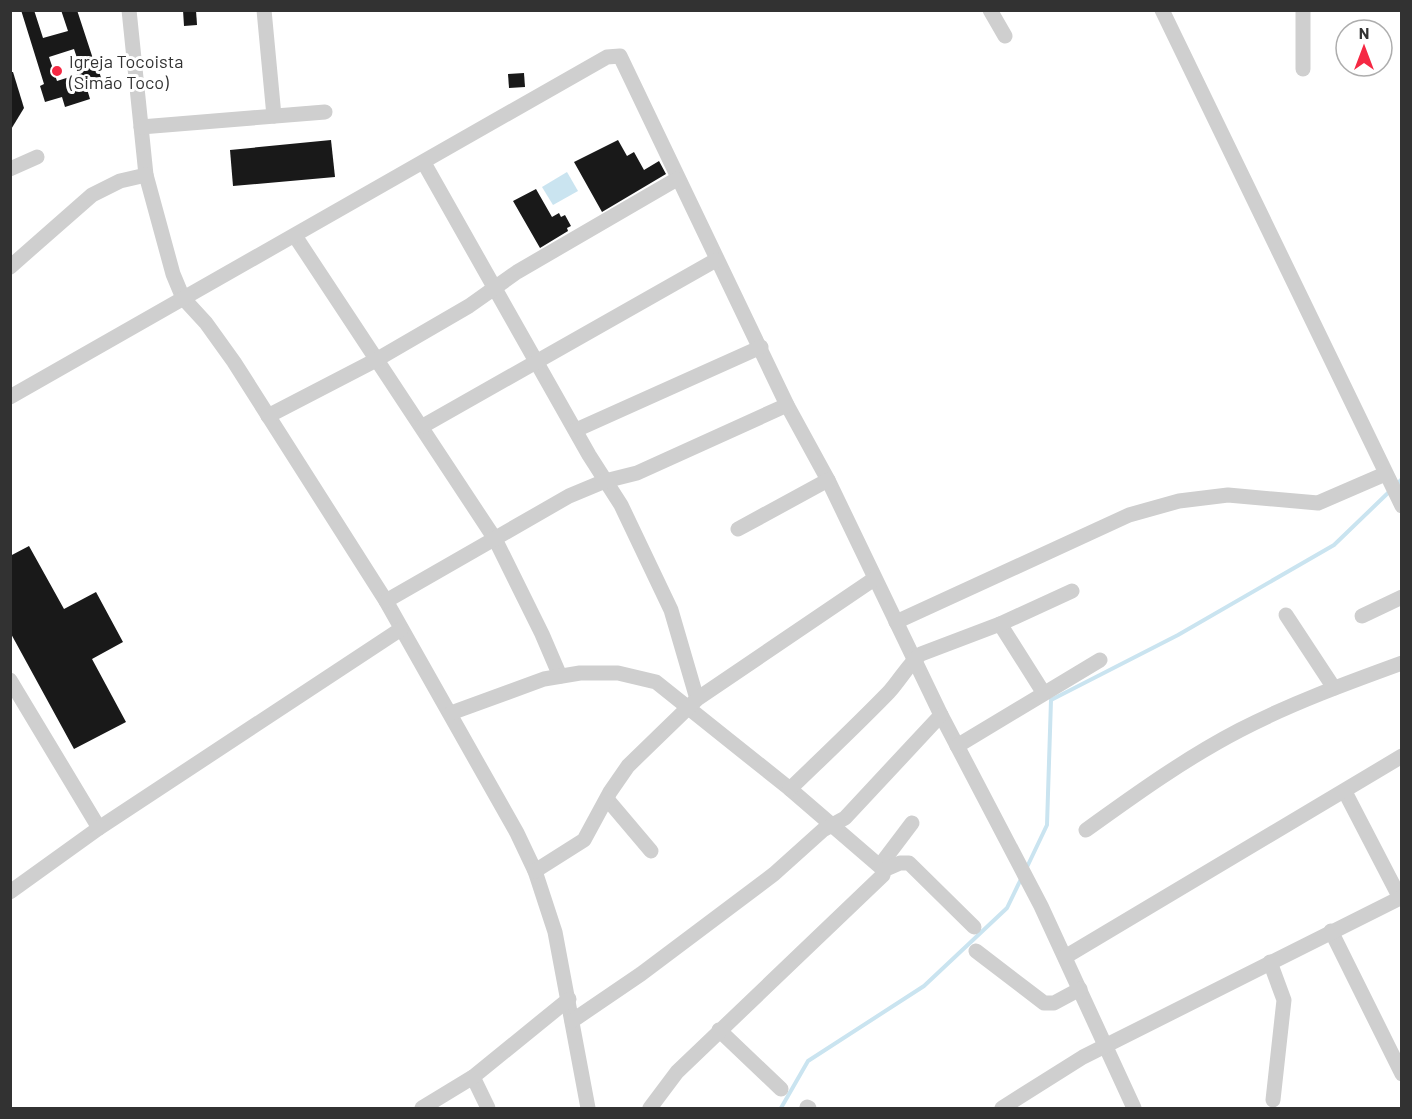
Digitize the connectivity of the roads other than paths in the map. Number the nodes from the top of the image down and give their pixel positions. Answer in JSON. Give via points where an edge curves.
{"nodes":[{"id":1,"x":129,"y":10,"type":"edge"},
{"id":2,"x":264,"y":10,"type":"edge"},
{"id":3,"x":990,"y":10,"type":"edge"},
{"id":4,"x":1162,"y":10,"type":"edge"},
{"id":5,"x":1303,"y":10,"type":"edge"},
{"id":6,"x":1005,"y":36,"type":"dead end"},
{"id":7,"x":1303,"y":69,"type":"dead end"},
{"id":8,"x":325,"y":112,"type":"dead end"},
{"id":9,"x":274,"y":116,"type":"junction"},
{"id":10,"x":141,"y":127,"type":"junction"},
{"id":11,"x":37,"y":157,"type":"dead end"},
{"id":12,"x":424,"y":163,"type":"junction"},
{"id":13,"x":10,"y":169,"type":"edge"},
{"id":14,"x":146,"y":175,"type":"junction"},
{"id":15,"x":677,"y":179,"type":"junction"},
{"id":16,"x":296,"y":236,"type":"junction"},
{"id":17,"x":716,"y":260,"type":"junction"},
{"id":18,"x":10,"y":267,"type":"edge"},
{"id":19,"x":494,"y":288,"type":"junction"},
{"id":20,"x":183,"y":298,"type":"junction"},
{"id":21,"x":761,"y":347,"type":"junction"},
{"id":22,"x":376,"y":360,"type":"junction"},
{"id":23,"x":538,"y":361,"type":"junction"},
{"id":24,"x":10,"y":397,"type":"edge"},
{"id":25,"x":787,"y":405,"type":"junction"},
{"id":26,"x":268,"y":416,"type":"junction"},
{"id":27,"x":423,"y":426,"type":"junction"},
{"id":28,"x":576,"y":430,"type":"junction"},
{"id":29,"x":1387,"y":477,"type":"junction"},
{"id":30,"x":828,"y":480,"type":"junction"},
{"id":31,"x":605,"y":481,"type":"junction"},
{"id":32,"x":1401,"y":504,"type":"edge"},
{"id":33,"x":738,"y":529,"type":"dead end"},
{"id":34,"x":495,"y":539,"type":"junction"},
{"id":35,"x":874,"y":579,"type":"junction"},
{"id":36,"x":1072,"y":591,"type":"dead end"},
{"id":37,"x":1401,"y":597,"type":"edge"},
{"id":38,"x":386,"y":601,"type":"junction"},
{"id":39,"x":1286,"y":615,"type":"dead end"},
{"id":40,"x":1362,"y":616,"type":"dead end"},
{"id":41,"x":896,"y":622,"type":"junction"},
{"id":42,"x":1000,"y":624,"type":"junction"},
{"id":43,"x":401,"y":629,"type":"junction"},
{"id":44,"x":914,"y":659,"type":"junction"},
{"id":45,"x":1100,"y":660,"type":"dead end"},
{"id":46,"x":1401,"y":663,"type":"edge"},
{"id":47,"x":560,"y":676,"type":"junction"},
{"id":48,"x":10,"y":680,"type":"edge"},
{"id":49,"x":1334,"y":688,"type":"junction"},
{"id":50,"x":1043,"y":692,"type":"junction"},
{"id":51,"x":692,"y":703,"type":"junction"},
{"id":52,"x":451,"y":713,"type":"junction"},
{"id":53,"x":940,"y":715,"type":"junction"},
{"id":54,"x":957,"y":746,"type":"junction"},
{"id":55,"x":1401,"y":756,"type":"edge"},
{"id":56,"x":790,"y":789,"type":"junction"},
{"id":57,"x":1345,"y":792,"type":"junction"},
{"id":58,"x":607,"y":799,"type":"junction"},
{"id":59,"x":912,"y":823,"type":"dead end"},
{"id":60,"x":831,"y":825,"type":"junction"},
{"id":61,"x":99,"y":828,"type":"junction"},
{"id":62,"x":1086,"y":830,"type":"dead end"},
{"id":63,"x":651,"y":851,"type":"dead end"},
{"id":64,"x":883,"y":867,"type":"junction"},
{"id":65,"x":535,"y":872,"type":"junction"},
{"id":66,"x":10,"y":892,"type":"edge"},
{"id":67,"x":1401,"y":897,"type":"edge"},
{"id":68,"x":974,"y":927,"type":"dead end"},
{"id":69,"x":1331,"y":931,"type":"junction"},
{"id":70,"x":976,"y":951,"type":"dead end"},
{"id":71,"x":1065,"y":957,"type":"junction"},
{"id":72,"x":1270,"y":962,"type":"junction"},
{"id":73,"x":1080,"y":988,"type":"junction"},
{"id":74,"x":569,"y":999,"type":"junction"},
{"id":75,"x":572,"y":1021,"type":"junction"},
{"id":76,"x":719,"y":1030,"type":"junction"},
{"id":77,"x":1107,"y":1045,"type":"junction"},
{"id":78,"x":1401,"y":1074,"type":"edge"},
{"id":79,"x":473,"y":1077,"type":"junction"},
{"id":80,"x":781,"y":1089,"type":"dead end"},
{"id":81,"x":1273,"y":1100,"type":"dead end"},
{"id":82,"x":422,"y":1108,"type":"edge"},
{"id":83,"x":488,"y":1108,"type":"edge"},
{"id":84,"x":588,"y":1108,"type":"edge"},
{"id":85,"x":650,"y":1108,"type":"edge"},
{"id":86,"x":1002,"y":1108,"type":"edge"},
{"id":87,"x":1134,"y":1108,"type":"edge"}],
"edges":[{"from":1,"to":10,"type":"street"},
{"from":2,"to":9,"type":"street"},
{"from":3,"to":6,"type":"street"},
{"from":4,"to":29,"type":"street"},
{"from":5,"to":7,"type":"street"},
{"from":8,"to":9,"type":"street"},
{"from":9,"to":10,"type":"street"},
{"from":10,"to":14,"type":"street"},
{"from":11,"to":13,"type":"street"},
{"from":12,"to":15,"type":"street","via":[[614,55],[625,61]]},
{"from":12,"to":16,"type":"street"},
{"from":12,"to":19,"type":"street"},
{"from":14,"to":18,"type":"street","via":[[120,181],[92,195]]},
{"from":14,"to":20,"type":"street","via":[[172,274]]},
{"from":15,"to":17,"type":"street"},
{"from":15,"to":19,"type":"street"},
{"from":16,"to":20,"type":"street"},
{"from":16,"to":22,"type":"street"},
{"from":17,"to":21,"type":"street"},
{"from":17,"to":23,"type":"street"},
{"from":19,"to":22,"type":"street"},
{"from":19,"to":23,"type":"street"},
{"from":20,"to":24,"type":"street"},
{"from":20,"to":26,"type":"street","via":[[234,362]]},
{"from":21,"to":25,"type":"street"},
{"from":21,"to":28,"type":"street"},
{"from":22,"to":26,"type":"street"},
{"from":22,"to":27,"type":"street"},
{"from":23,"to":27,"type":"street"},
{"from":23,"to":28,"type":"street"},
{"from":25,"to":30,"type":"street"},
{"from":25,"to":31,"type":"street","via":[[637,473]]},
{"from":26,"to":38,"type":"street"},
{"from":27,"to":34,"type":"street"},
{"from":28,"to":31,"type":"street"},
{"from":29,"to":32,"type":"street"},
{"from":29,"to":41,"type":"street","via":[[1318,503],[1228,495],[1179,501],[1129,515]]},
{"from":30,"to":33,"type":"street"},
{"from":30,"to":35,"type":"street"},
{"from":31,"to":34,"type":"street","via":[[569,496]]},
{"from":31,"to":51,"type":"street","via":[[621,505],[665,596]]},
{"from":34,"to":38,"type":"street"},
{"from":34,"to":47,"type":"street"},
{"from":35,"to":41,"type":"street"},
{"from":35,"to":51,"type":"street"},
{"from":36,"to":42,"type":"street"},
{"from":37,"to":40,"type":"street"},
{"from":38,"to":43,"type":"street"},
{"from":39,"to":49,"type":"street"},
{"from":41,"to":44,"type":"street"},
{"from":42,"to":44,"type":"street","via":[[928,650]]},
{"from":42,"to":50,"type":"street"},
{"from":43,"to":52,"type":"street"},
{"from":43,"to":61,"type":"street"},
{"from":44,"to":53,"type":"street"},
{"from":44,"to":56,"type":"street","via":[[906,674]]},
{"from":45,"to":50,"type":"street"},
{"from":46,"to":49,"type":"street"},
{"from":47,"to":51,"type":"street","via":[[598,672],[640,677]]},
{"from":47,"to":52,"type":"street"},
{"from":48,"to":61,"type":"street"},
{"from":49,"to":62,"type":"street","via":[[1239,730],[1150,784]]},
{"from":50,"to":54,"type":"street"},
{"from":51,"to":56,"type":"street"},
{"from":51,"to":58,"type":"street","via":[[637,756]]},
{"from":52,"to":65,"type":"street"},
{"from":53,"to":54,"type":"street"},
{"from":53,"to":60,"type":"street","via":[[844,818]]},
{"from":54,"to":71,"type":"street"},
{"from":55,"to":57,"type":"street"},
{"from":56,"to":60,"type":"street"},
{"from":57,"to":67,"type":"street"},
{"from":57,"to":71,"type":"street"},
{"from":58,"to":63,"type":"street"},
{"from":58,"to":65,"type":"street","via":[[584,840]]},
{"from":59,"to":64,"type":"street"},
{"from":60,"to":64,"type":"street"},
{"from":60,"to":75,"type":"street","via":[[774,874],[650,968]]},
{"from":61,"to":66,"type":"street"},
{"from":64,"to":68,"type":"street","via":[[909,863]]},
{"from":64,"to":76,"type":"street","via":[[883,875]]},
{"from":65,"to":74,"type":"street","via":[[555,932]]},
{"from":67,"to":69,"type":"street"},
{"from":69,"to":72,"type":"street"},
{"from":69,"to":78,"type":"street"},
{"from":70,"to":73,"type":"street","via":[[1044,1003],[1054,1003]]},
{"from":71,"to":73,"type":"street"},
{"from":72,"to":77,"type":"street"},
{"from":72,"to":81,"type":"street","via":[[1284,1000]]},
{"from":73,"to":77,"type":"street"},
{"from":74,"to":75,"type":"street"},
{"from":74,"to":79,"type":"street"},
{"from":75,"to":84,"type":"street"},
{"from":76,"to":80,"type":"street"},
{"from":76,"to":85,"type":"street","via":[[677,1072]]},
{"from":77,"to":86,"type":"street"},
{"from":77,"to":87,"type":"street"},
{"from":79,"to":82,"type":"street"},
{"from":79,"to":83,"type":"street"}]}
